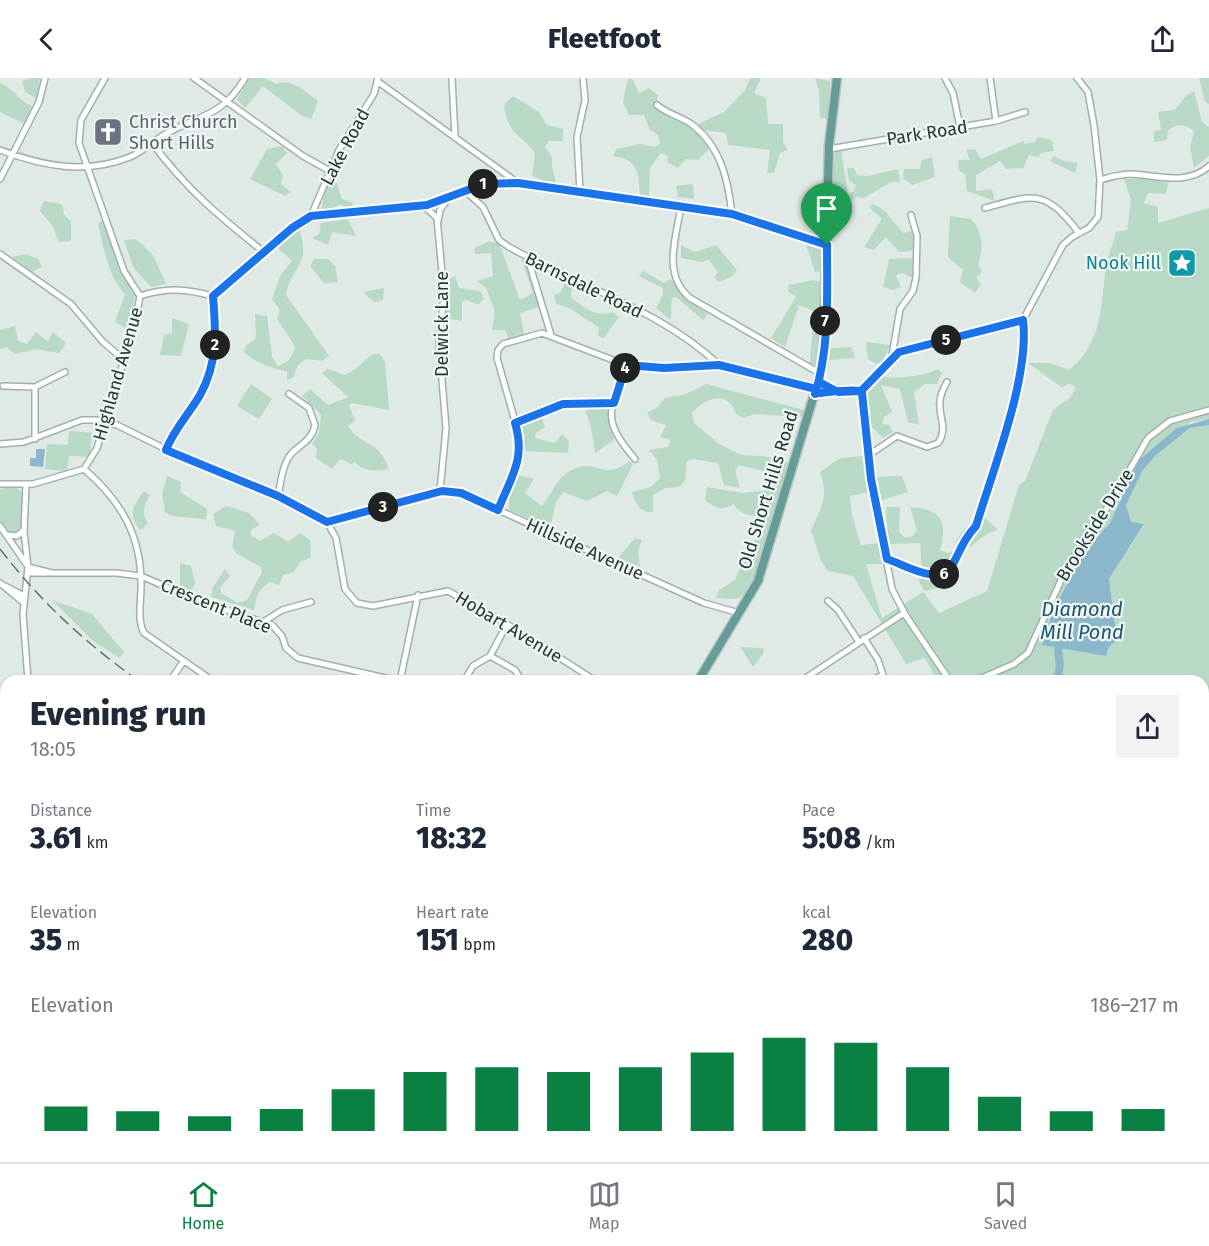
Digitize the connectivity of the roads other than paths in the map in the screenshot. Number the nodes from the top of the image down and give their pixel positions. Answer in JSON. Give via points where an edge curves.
{"nodes":[{"id":1,"x":45,"y":78,"type":"edge"},
{"id":2,"x":105,"y":78,"type":"edge"},
{"id":3,"x":195,"y":78,"type":"edge"},
{"id":4,"x":245,"y":78,"type":"edge"},
{"id":5,"x":452,"y":78,"type":"edge"},
{"id":6,"x":583,"y":78,"type":"edge"},
{"id":7,"x":837,"y":78,"type":"edge"},
{"id":8,"x":945,"y":78,"type":"edge"},
{"id":9,"x":990,"y":78,"type":"edge"},
{"id":10,"x":1077,"y":78,"type":"edge"},
{"id":11,"x":378,"y":79,"type":"edge"},
{"id":12,"x":230,"y":101,"type":"junction"},
{"id":13,"x":657,"y":105,"type":"dead end"},
{"id":14,"x":1025,"y":112,"type":"dead end"},
{"id":15,"x":996,"y":121,"type":"junction"},
{"id":16,"x":960,"y":127,"type":"junction"},
{"id":17,"x":455,"y":137,"type":"junction"},
{"id":18,"x":152,"y":143,"type":"junction"},
{"id":19,"x":829,"y":149,"type":"junction"},
{"id":20,"x":0,"y":150,"type":"edge"},
{"id":21,"x":11,"y":154,"type":"junction"},
{"id":22,"x":88,"y":165,"type":"junction"},
{"id":23,"x":1209,"y":166,"type":"edge"},
{"id":24,"x":330,"y":171,"type":"junction"},
{"id":25,"x":0,"y":179,"type":"edge"},
{"id":26,"x":1100,"y":180,"type":"junction"},
{"id":27,"x":518,"y":183,"type":"junction"},
{"id":28,"x":464,"y":190,"type":"junction"},
{"id":29,"x":580,"y":192,"type":"junction"},
{"id":30,"x":451,"y":196,"type":"junction"},
{"id":31,"x":417,"y":205,"type":"junction"},
{"id":32,"x":681,"y":206,"type":"junction"},
{"id":33,"x":985,"y":208,"type":"dead end"},
{"id":34,"x":732,"y":214,"type":"junction"},
{"id":35,"x":911,"y":215,"type":"dead end"},
{"id":36,"x":311,"y":216,"type":"junction"},
{"id":37,"x":438,"y":222,"type":"junction"},
{"id":38,"x":1079,"y":233,"type":"junction"},
{"id":39,"x":827,"y":245,"type":"junction"},
{"id":40,"x":0,"y":254,"type":"edge"},
{"id":41,"x":265,"y":254,"type":"junction"},
{"id":42,"x":528,"y":258,"type":"junction"},
{"id":43,"x":140,"y":296,"type":"junction"},
{"id":44,"x":213,"y":296,"type":"junction"},
{"id":45,"x":1023,"y":320,"type":"junction"},
{"id":46,"x":551,"y":335,"type":"junction"},
{"id":47,"x":892,"y":356,"type":"junction"},
{"id":48,"x":123,"y":359,"type":"junction"},
{"id":49,"x":626,"y":365,"type":"junction"},
{"id":50,"x":719,"y":365,"type":"junction"},
{"id":51,"x":65,"y":372,"type":"dead end"},
{"id":52,"x":947,"y":382,"type":"dead end"},
{"id":53,"x":818,"y":385,"type":"junction"},
{"id":54,"x":3,"y":386,"type":"dead end"},
{"id":55,"x":35,"y":387,"type":"junction"},
{"id":56,"x":861,"y":391,"type":"junction"},
{"id":57,"x":838,"y":392,"type":"junction"},
{"id":58,"x":289,"y":394,"type":"dead end"},
{"id":59,"x":614,"y":403,"type":"junction"},
{"id":60,"x":1209,"y":410,"type":"edge"},
{"id":61,"x":106,"y":422,"type":"junction"},
{"id":62,"x":515,"y":423,"type":"junction"},
{"id":63,"x":35,"y":439,"type":"junction"},
{"id":64,"x":0,"y":444,"type":"edge"},
{"id":65,"x":166,"y":450,"type":"junction"},
{"id":66,"x":869,"y":455,"type":"junction"},
{"id":67,"x":635,"y":459,"type":"dead end"},
{"id":68,"x":84,"y":469,"type":"junction"},
{"id":69,"x":1,"y":485,"type":"edge"},
{"id":70,"x":26,"y":485,"type":"junction"},
{"id":71,"x":440,"y":491,"type":"junction"},
{"id":72,"x":278,"y":496,"type":"junction"},
{"id":73,"x":498,"y":510,"type":"junction"},
{"id":74,"x":327,"y":522,"type":"junction"},
{"id":75,"x":0,"y":526,"type":"edge"},
{"id":76,"x":24,"y":530,"type":"junction"},
{"id":77,"x":6,"y":534,"type":"junction"},
{"id":78,"x":887,"y":559,"type":"junction"},
{"id":79,"x":28,"y":570,"type":"junction"},
{"id":80,"x":141,"y":576,"type":"junction"},
{"id":81,"x":2,"y":584,"type":"edge"},
{"id":82,"x":24,"y":596,"type":"junction"},
{"id":83,"x":418,"y":596,"type":"junction"},
{"id":84,"x":828,"y":601,"type":"dead end"},
{"id":85,"x":311,"y":602,"type":"dead end"},
{"id":86,"x":24,"y":603,"type":"junction"},
{"id":87,"x":739,"y":613,"type":"junction"},
{"id":88,"x":904,"y":613,"type":"junction"},
{"id":89,"x":265,"y":621,"type":"junction"},
{"id":90,"x":507,"y":624,"type":"junction"},
{"id":91,"x":862,"y":640,"type":"junction"},
{"id":92,"x":490,"y":656,"type":"junction"},
{"id":93,"x":183,"y":662,"type":"junction"},
{"id":94,"x":28,"y":675,"type":"edge"},
{"id":95,"x":174,"y":675,"type":"edge"},
{"id":96,"x":204,"y":675,"type":"edge"},
{"id":97,"x":373,"y":675,"type":"edge"},
{"id":98,"x":400,"y":675,"type":"edge"},
{"id":99,"x":467,"y":675,"type":"edge"},
{"id":100,"x":518,"y":675,"type":"edge"},
{"id":101,"x":587,"y":675,"type":"edge"},
{"id":102,"x":702,"y":675,"type":"edge"},
{"id":103,"x":810,"y":675,"type":"edge"},
{"id":104,"x":883,"y":675,"type":"edge"},
{"id":105,"x":946,"y":675,"type":"edge"},
{"id":106,"x":989,"y":675,"type":"edge"}],
"edges":[{"from":1,"to":21,"type":"street","via":[[39,102]]},
{"from":2,"to":22,"type":"street","name":"Highland Avenue","via":[[81,120],[79,143]]},
{"from":3,"to":12,"type":"street"},
{"from":4,"to":12,"type":"street"},
{"from":5,"to":17,"type":"street"},
{"from":6,"to":29,"type":"street","via":[[585,100],[577,137]]},
{"from":7,"to":19,"type":"main road","name":"Old Short Hills Road"},
{"from":8,"to":16,"type":"street","via":[[953,93]]},
{"from":9,"to":15,"type":"street"},
{"from":10,"to":26,"type":"street","via":[[1088,92]]},
{"from":11,"to":17,"type":"street"},
{"from":11,"to":24,"type":"street","name":"Lake Road","via":[[374,94]]},
{"from":12,"to":18,"type":"street"},
{"from":12,"to":24,"type":"street","via":[[280,140]]},
{"from":13,"to":34,"type":"street","via":[[665,113],[694,125],[709,142],[728,179]]},
{"from":14,"to":15,"type":"street","name":"Park Road"},
{"from":15,"to":16,"type":"street","name":"Park Road"},
{"from":16,"to":19,"type":"street","name":"Park Road"},
{"from":17,"to":27,"type":"street"},
{"from":18,"to":22,"type":"street","via":[[131,156]]},
{"from":18,"to":41,"type":"street","via":[[202,202]]},
{"from":19,"to":39,"type":"main road","name":"Old Short Hills Road"},
{"from":20,"to":21,"type":"street"},
{"from":21,"to":22,"type":"street","via":[[59,168]]},
{"from":21,"to":25,"type":"street"},
{"from":22,"to":43,"type":"street","name":"Highland Avenue","via":[[121,263]]},
{"from":23,"to":26,"type":"street","via":[[1193,176],[1178,178],[1131,174]]},
{"from":24,"to":36,"type":"street","name":"Lake Road"},
{"from":26,"to":38,"type":"street","via":[[1098,217]]},
{"from":27,"to":28,"type":"street","via":[[493,182]]},
{"from":27,"to":29,"type":"street"},
{"from":28,"to":30,"type":"street"},
{"from":28,"to":42,"type":"street","name":"Barnsdale Road","via":[[487,213],[499,240]]},
{"from":29,"to":32,"type":"street"},
{"from":30,"to":31,"type":"street"},
{"from":30,"to":37,"type":"street","via":[[440,210]]},
{"from":31,"to":36,"type":"street"},
{"from":31,"to":37,"type":"street","via":[[432,211]]},
{"from":32,"to":34,"type":"street"},
{"from":32,"to":53,"type":"street","via":[[673,264],[679,289]]},
{"from":33,"to":38,"type":"street","via":[[1037,197],[1066,215]]},
{"from":34,"to":39,"type":"street"},
{"from":35,"to":47,"type":"street","via":[[917,236],[915,282],[900,309]]},
{"from":36,"to":41,"type":"street"},
{"from":37,"to":71,"type":"street","name":"Delwick Lane","via":[[444,294],[439,344],[446,428]]},
{"from":38,"to":45,"type":"street","via":[[1064,245]]},
{"from":39,"to":53,"type":"main road","name":"Old Short Hills Road","via":[[824,355]]},
{"from":40,"to":48,"type":"street","via":[[71,304]]},
{"from":41,"to":44,"type":"street"},
{"from":42,"to":46,"type":"street"},
{"from":42,"to":50,"type":"street","name":"Barnsdale Road","via":[[640,310],[681,334]]},
{"from":43,"to":44,"type":"street","via":[[181,288]]},
{"from":43,"to":48,"type":"street","name":"Highland Avenue"},
{"from":44,"to":65,"type":"street","via":[[216,339],[210,371]]},
{"from":45,"to":47,"type":"street"},
{"from":45,"to":78,"type":"street","via":[[1021,372],[976,526],[963,539],[948,572],[940,576]]},
{"from":46,"to":49,"type":"street"},
{"from":46,"to":62,"type":"street","via":[[532,334],[503,344],[498,350],[496,358]]},
{"from":47,"to":56,"type":"street"},
{"from":48,"to":61,"type":"street","name":"Highland Avenue"},
{"from":49,"to":50,"type":"street"},
{"from":49,"to":59,"type":"street"},
{"from":50,"to":53,"type":"street"},
{"from":51,"to":55,"type":"street"},
{"from":52,"to":66,"type":"street","via":[[938,398],[943,431],[938,443],[927,447],[897,436]]},
{"from":53,"to":57,"type":"street"},
{"from":53,"to":57,"type":"street"},
{"from":53,"to":87,"type":"main road","name":"Old Short Hills Road","via":[[764,564]]},
{"from":54,"to":55,"type":"street"},
{"from":55,"to":63,"type":"street"},
{"from":56,"to":57,"type":"street"},
{"from":56,"to":66,"type":"street"},
{"from":58,"to":72,"type":"street","via":[[309,408],[315,425],[310,438],[285,464]]},
{"from":59,"to":62,"type":"street","via":[[563,404]]},
{"from":59,"to":67,"type":"street","via":[[615,436]]},
{"from":60,"to":106,"type":"street","name":"Brookside Drive","via":[[1170,421],[1148,438],[1062,578],[1028,652],[1014,664]]},
{"from":61,"to":63,"type":"street","via":[[82,420]]},
{"from":61,"to":65,"type":"street"},
{"from":61,"to":68,"type":"street","name":"Highland Avenue"},
{"from":62,"to":73,"type":"street","via":[[521,442],[520,457]]},
{"from":63,"to":64,"type":"street"},
{"from":65,"to":72,"type":"street"},
{"from":66,"to":78,"type":"street"},
{"from":68,"to":70,"type":"street"},
{"from":68,"to":80,"type":"street","via":[[121,507],[138,547]]},
{"from":69,"to":70,"type":"street"},
{"from":70,"to":76,"type":"street"},
{"from":71,"to":73,"type":"street","name":"Hillside Avenue","via":[[461,493]]},
{"from":71,"to":74,"type":"street","name":"Hillside Avenue"},
{"from":72,"to":74,"type":"street"},
{"from":73,"to":87,"type":"street","name":"Hillside Avenue","via":[[704,603]]},
{"from":74,"to":83,"type":"street","name":"Hobart Avenue","via":[[336,538],[345,589],[357,603],[373,606]]},
{"from":75,"to":77,"type":"street"},
{"from":76,"to":77,"type":"street","via":[[17,536]]},
{"from":76,"to":79,"type":"street"},
{"from":77,"to":79,"type":"street"},
{"from":78,"to":88,"type":"street","via":[[892,589]]},
{"from":79,"to":80,"type":"street","name":"Crescent Place"},
{"from":79,"to":82,"type":"street"},
{"from":80,"to":89,"type":"street","name":"Crescent Place","via":[[202,602]]},
{"from":80,"to":93,"type":"street","via":[[142,629]]},
{"from":81,"to":82,"type":"street"},
{"from":81,"to":86,"type":"street"},
{"from":82,"to":86,"type":"street"},
{"from":83,"to":90,"type":"street","name":"Hobart Avenue","via":[[448,591]]},
{"from":83,"to":98,"type":"street"},
{"from":84,"to":91,"type":"street"},
{"from":85,"to":89,"type":"street","via":[[282,610]]},
{"from":86,"to":94,"type":"street"},
{"from":87,"to":102,"type":"main road","name":"Old Short Hills Road"},
{"from":88,"to":91,"type":"street"},
{"from":88,"to":105,"type":"street"},
{"from":89,"to":97,"type":"street","name":"Crescent Place","via":[[298,658]]},
{"from":90,"to":92,"type":"street"},
{"from":90,"to":101,"type":"street","name":"Hobart Avenue"},
{"from":91,"to":103,"type":"street"},
{"from":91,"to":104,"type":"street"},
{"from":92,"to":99,"type":"street","via":[[472,666]]},
{"from":92,"to":100,"type":"street"},
{"from":93,"to":95,"type":"street"},
{"from":93,"to":96,"type":"street"}]}
